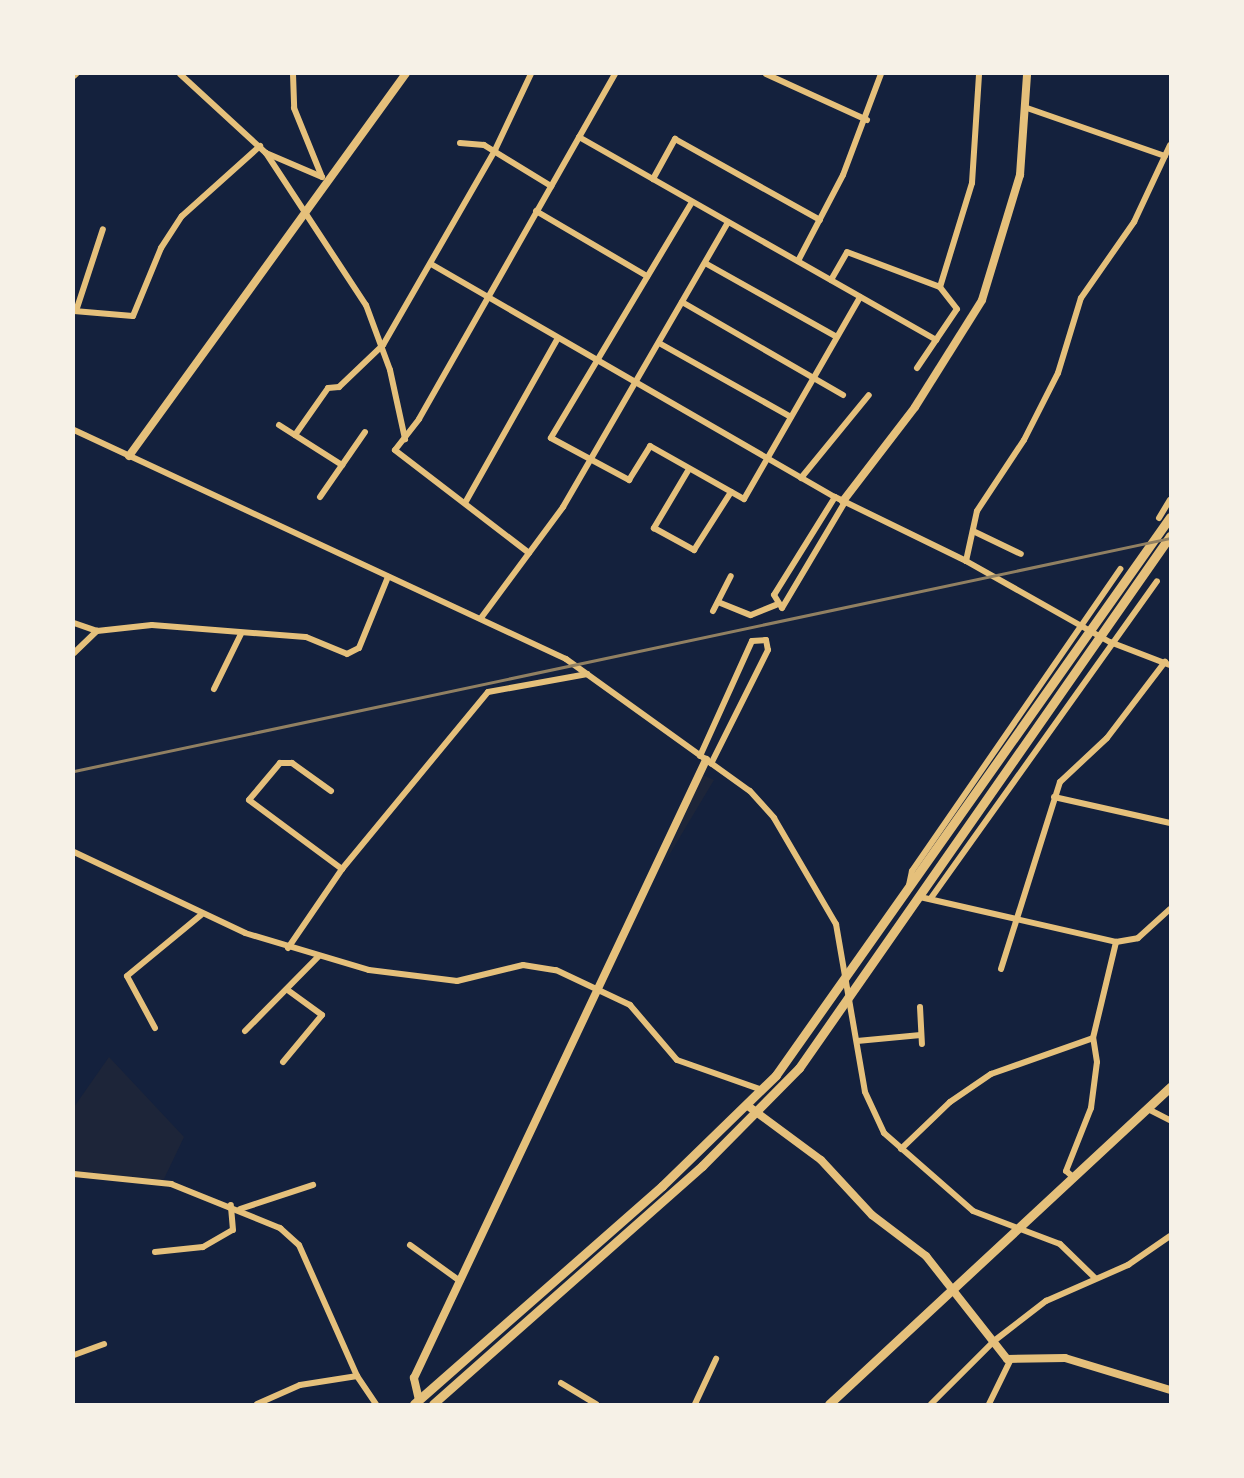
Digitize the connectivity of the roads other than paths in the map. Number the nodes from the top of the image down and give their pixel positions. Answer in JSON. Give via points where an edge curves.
{"nodes":[{"id":1,"x":180,"y":74,"type":"edge"},
{"id":2,"x":293,"y":74,"type":"edge"},
{"id":3,"x":406,"y":74,"type":"edge"},
{"id":4,"x":531,"y":74,"type":"edge"},
{"id":5,"x":615,"y":74,"type":"edge"},
{"id":6,"x":766,"y":74,"type":"edge"},
{"id":7,"x":881,"y":74,"type":"edge"},
{"id":8,"x":979,"y":74,"type":"edge"},
{"id":9,"x":1027,"y":74,"type":"edge"},
{"id":10,"x":1028,"y":108,"type":"junction"},
{"id":11,"x":867,"y":120,"type":"junction"},
{"id":12,"x":579,"y":137,"type":"junction"},
{"id":13,"x":460,"y":143,"type":"dead end"},
{"id":14,"x":1170,"y":145,"type":"edge"},
{"id":15,"x":260,"y":146,"type":"junction"},
{"id":16,"x":495,"y":150,"type":"junction"},
{"id":17,"x":266,"y":153,"type":"junction"},
{"id":18,"x":1165,"y":156,"type":"junction"},
{"id":19,"x":653,"y":179,"type":"junction"},
{"id":20,"x":551,"y":186,"type":"junction"},
{"id":21,"x":692,"y":202,"type":"junction"},
{"id":22,"x":536,"y":211,"type":"junction"},
{"id":23,"x":304,"y":216,"type":"junction"},
{"id":24,"x":820,"y":220,"type":"junction"},
{"id":25,"x":728,"y":222,"type":"junction"},
{"id":26,"x":103,"y":229,"type":"dead end"},
{"id":27,"x":798,"y":261,"type":"junction"},
{"id":28,"x":705,"y":263,"type":"junction"},
{"id":29,"x":431,"y":264,"type":"junction"},
{"id":30,"x":647,"y":276,"type":"junction"},
{"id":31,"x":831,"y":280,"type":"junction"},
{"id":32,"x":940,"y":286,"type":"junction"},
{"id":33,"x":860,"y":297,"type":"junction"},
{"id":34,"x":486,"y":298,"type":"junction"},
{"id":35,"x":682,"y":302,"type":"junction"},
{"id":36,"x":75,"y":311,"type":"edge"},
{"id":37,"x":837,"y":337,"type":"junction"},
{"id":38,"x":557,"y":340,"type":"junction"},
{"id":39,"x":936,"y":340,"type":"junction"},
{"id":40,"x":659,"y":343,"type":"junction"},
{"id":41,"x":383,"y":345,"type":"junction"},
{"id":42,"x":596,"y":363,"type":"junction"},
{"id":43,"x":917,"y":368,"type":"dead end"},
{"id":44,"x":814,"y":378,"type":"junction"},
{"id":45,"x":635,"y":385,"type":"junction"},
{"id":46,"x":843,"y":395,"type":"dead end"},
{"id":47,"x":869,"y":395,"type":"dead end"},
{"id":48,"x":791,"y":417,"type":"junction"},
{"id":49,"x":279,"y":425,"type":"dead end"},
{"id":50,"x":74,"y":430,"type":"edge"},
{"id":51,"x":364,"y":432,"type":"dead end"},
{"id":52,"x":295,"y":435,"type":"junction"},
{"id":53,"x":405,"y":439,"type":"junction"},
{"id":54,"x":129,"y":456,"type":"junction"},
{"id":55,"x":591,"y":460,"type":"junction"},
{"id":56,"x":767,"y":460,"type":"junction"},
{"id":57,"x":342,"y":465,"type":"junction"},
{"id":58,"x":689,"y":469,"type":"junction"},
{"id":59,"x":801,"y":478,"type":"junction"},
{"id":60,"x":731,"y":492,"type":"junction"},
{"id":61,"x":320,"y":497,"type":"dead end"},
{"id":62,"x":835,"y":497,"type":"junction"},
{"id":63,"x":1170,"y":500,"type":"edge"},
{"id":64,"x":844,"y":501,"type":"junction"},
{"id":65,"x":465,"y":503,"type":"junction"},
{"id":66,"x":1170,"y":517,"type":"edge"},
{"id":67,"x":1159,"y":518,"type":"dead end"},
{"id":68,"x":973,"y":531,"type":"junction"},
{"id":69,"x":1170,"y":536,"type":"edge"},
{"id":70,"x":528,"y":553,"type":"junction"},
{"id":71,"x":1021,"y":554,"type":"dead end"},
{"id":72,"x":966,"y":561,"type":"junction"},
{"id":73,"x":1120,"y":569,"type":"dead end"},
{"id":74,"x":731,"y":576,"type":"dead end"},
{"id":75,"x":388,"y":577,"type":"junction"},
{"id":76,"x":1157,"y":581,"type":"dead end"},
{"id":77,"x":718,"y":602,"type":"junction"},
{"id":78,"x":776,"y":605,"type":"junction"},
{"id":79,"x":713,"y":611,"type":"dead end"},
{"id":80,"x":481,"y":618,"type":"junction"},
{"id":81,"x":74,"y":623,"type":"edge"},
{"id":82,"x":1085,"y":626,"type":"junction"},
{"id":83,"x":98,"y":631,"type":"junction"},
{"id":84,"x":241,"y":634,"type":"junction"},
{"id":85,"x":1108,"y":640,"type":"junction"},
{"id":86,"x":74,"y":653,"type":"edge"},
{"id":87,"x":1168,"y":663,"type":"edge"},
{"id":88,"x":587,"y":674,"type":"junction"},
{"id":89,"x":214,"y":689,"type":"dead end"},
{"id":90,"x":706,"y":760,"type":"junction"},
{"id":91,"x":331,"y":791,"type":"dead end"},
{"id":92,"x":1054,"y":797,"type":"junction"},
{"id":93,"x":1170,"y":823,"type":"edge"},
{"id":94,"x":74,"y":852,"type":"edge"},
{"id":95,"x":342,"y":868,"type":"junction"},
{"id":96,"x":910,"y":891,"type":"junction"},
{"id":97,"x":920,"y":897,"type":"junction"},
{"id":98,"x":931,"y":898,"type":"junction"},
{"id":99,"x":1170,"y":909,"type":"edge"},
{"id":100,"x":201,"y":915,"type":"junction"},
{"id":101,"x":1014,"y":923,"type":"junction"},
{"id":102,"x":1116,"y":942,"type":"junction"},
{"id":103,"x":288,"y":948,"type":"junction"},
{"id":104,"x":318,"y":957,"type":"junction"},
{"id":105,"x":1001,"y":969,"type":"dead end"},
{"id":106,"x":848,"y":979,"type":"junction"},
{"id":107,"x":598,"y":989,"type":"junction"},
{"id":108,"x":289,"y":991,"type":"junction"},
{"id":109,"x":849,"y":1000,"type":"junction"},
{"id":110,"x":920,"y":1007,"type":"dead end"},
{"id":111,"x":155,"y":1028,"type":"dead end"},
{"id":112,"x":245,"y":1031,"type":"dead end"},
{"id":113,"x":921,"y":1035,"type":"junction"},
{"id":114,"x":1093,"y":1038,"type":"junction"},
{"id":115,"x":857,"y":1041,"type":"junction"},
{"id":116,"x":922,"y":1044,"type":"dead end"},
{"id":117,"x":283,"y":1062,"type":"dead end"},
{"id":118,"x":1170,"y":1087,"type":"edge"},
{"id":119,"x":763,"y":1090,"type":"junction"},
{"id":120,"x":748,"y":1106,"type":"junction"},
{"id":121,"x":1148,"y":1108,"type":"junction"},
{"id":122,"x":757,"y":1114,"type":"junction"},
{"id":123,"x":1170,"y":1120,"type":"edge"},
{"id":124,"x":901,"y":1149,"type":"junction"},
{"id":125,"x":74,"y":1174,"type":"edge"},
{"id":126,"x":1073,"y":1176,"type":"junction"},
{"id":127,"x":313,"y":1185,"type":"dead end"},
{"id":128,"x":231,"y":1205,"type":"junction"},
{"id":129,"x":240,"y":1209,"type":"junction"},
{"id":130,"x":1016,"y":1230,"type":"junction"},
{"id":131,"x":1170,"y":1236,"type":"edge"},
{"id":132,"x":410,"y":1245,"type":"dead end"},
{"id":133,"x":155,"y":1252,"type":"dead end"},
{"id":134,"x":1095,"y":1278,"type":"junction"},
{"id":135,"x":460,"y":1281,"type":"junction"},
{"id":136,"x":954,"y":1286,"type":"junction"},
{"id":137,"x":994,"y":1341,"type":"junction"},
{"id":138,"x":104,"y":1344,"type":"dead end"},
{"id":139,"x":74,"y":1355,"type":"edge"},
{"id":140,"x":716,"y":1359,"type":"dead end"},
{"id":141,"x":1010,"y":1361,"type":"junction"},
{"id":142,"x":357,"y":1376,"type":"junction"},
{"id":143,"x":561,"y":1383,"type":"dead end"},
{"id":144,"x":1170,"y":1390,"type":"edge"},
{"id":145,"x":416,"y":1402,"type":"edge"},
{"id":146,"x":257,"y":1404,"type":"edge"},
{"id":147,"x":376,"y":1404,"type":"edge"},
{"id":148,"x":433,"y":1404,"type":"edge"},
{"id":149,"x":596,"y":1404,"type":"edge"},
{"id":150,"x":695,"y":1404,"type":"edge"},
{"id":151,"x":829,"y":1404,"type":"edge"},
{"id":152,"x":931,"y":1404,"type":"edge"},
{"id":153,"x":989,"y":1404,"type":"edge"}],
"edges":[{"from":1,"to":15,"type":"street"},
{"from":2,"to":17,"type":"street","via":[[294,108],[322,177]]},
{"from":3,"to":23,"type":"street"},
{"from":4,"to":16,"type":"street"},
{"from":5,"to":12,"type":"street"},
{"from":6,"to":11,"type":"street"},
{"from":7,"to":11,"type":"street"},
{"from":8,"to":32,"type":"street","via":[[972,183]]},
{"from":9,"to":10,"type":"street"},
{"from":10,"to":18,"type":"street"},
{"from":10,"to":64,"type":"street","via":[[1015,201],[982,300],[928,389]]},
{"from":11,"to":24,"type":"street"},
{"from":12,"to":19,"type":"street"},
{"from":12,"to":20,"type":"street"},
{"from":13,"to":16,"type":"street"},
{"from":14,"to":18,"type":"street"},
{"from":15,"to":17,"type":"street"},
{"from":15,"to":36,"type":"street","via":[[182,216],[160,248],[133,316]]},
{"from":16,"to":20,"type":"street"},
{"from":16,"to":29,"type":"street"},
{"from":17,"to":23,"type":"street"},
{"from":18,"to":68,"type":"street","via":[[1134,222],[1081,298],[1058,374],[1024,440],[976,511]]},
{"from":19,"to":21,"type":"street"},
{"from":19,"to":24,"type":"street","via":[[675,139]]},
{"from":20,"to":22,"type":"street"},
{"from":21,"to":25,"type":"street"},
{"from":21,"to":30,"type":"street"},
{"from":22,"to":30,"type":"street"},
{"from":22,"to":34,"type":"street"},
{"from":23,"to":41,"type":"street","via":[[366,305]]},
{"from":23,"to":54,"type":"street"},
{"from":24,"to":27,"type":"street"},
{"from":25,"to":27,"type":"street"},
{"from":25,"to":28,"type":"street"},
{"from":26,"to":36,"type":"street"},
{"from":27,"to":31,"type":"street"},
{"from":28,"to":35,"type":"street"},
{"from":28,"to":37,"type":"street"},
{"from":29,"to":34,"type":"street"},
{"from":29,"to":41,"type":"street"},
{"from":30,"to":42,"type":"street"},
{"from":31,"to":32,"type":"street","via":[[847,252]]},
{"from":31,"to":33,"type":"street"},
{"from":32,"to":39,"type":"street","via":[[957,309]]},
{"from":33,"to":37,"type":"street"},
{"from":33,"to":39,"type":"street"},
{"from":34,"to":38,"type":"street"},
{"from":34,"to":53,"type":"street"},
{"from":35,"to":40,"type":"street"},
{"from":35,"to":44,"type":"street"},
{"from":37,"to":44,"type":"street"},
{"from":38,"to":42,"type":"street"},
{"from":38,"to":65,"type":"street"},
{"from":39,"to":43,"type":"street"},
{"from":40,"to":45,"type":"street"},
{"from":40,"to":48,"type":"street"},
{"from":41,"to":52,"type":"street","via":[[339,387],[328,388]]},
{"from":41,"to":53,"type":"street"},
{"from":42,"to":45,"type":"street"},
{"from":42,"to":55,"type":"street","via":[[551,438]]},
{"from":44,"to":46,"type":"street"},
{"from":44,"to":48,"type":"street"},
{"from":45,"to":55,"type":"street"},
{"from":45,"to":56,"type":"street"},
{"from":47,"to":59,"type":"street"},
{"from":48,"to":56,"type":"street"},
{"from":49,"to":52,"type":"street"},
{"from":50,"to":54,"type":"street"},
{"from":51,"to":57,"type":"street"},
{"from":52,"to":57,"type":"street"},
{"from":53,"to":65,"type":"street","via":[[397,453]]},
{"from":54,"to":75,"type":"street"},
{"from":55,"to":58,"type":"street","via":[[629,480],[651,446]]},
{"from":55,"to":70,"type":"street"},
{"from":56,"to":59,"type":"street"},
{"from":56,"to":60,"type":"street","via":[[744,499]]},
{"from":57,"to":61,"type":"street"},
{"from":58,"to":60,"type":"street"},
{"from":58,"to":60,"type":"street","via":[[654,528],[694,550]]},
{"from":59,"to":62,"type":"street"},
{"from":62,"to":64,"type":"street"},
{"from":62,"to":78,"type":"street","via":[[774,595]]},
{"from":63,"to":67,"type":"street"},
{"from":64,"to":72,"type":"street"},
{"from":64,"to":78,"type":"street","via":[[788,605]]},
{"from":65,"to":70,"type":"street"},
{"from":66,"to":96,"type":"main road"},
{"from":68,"to":71,"type":"street"},
{"from":68,"to":72,"type":"street"},
{"from":69,"to":97,"type":"main road"},
{"from":70,"to":80,"type":"street"},
{"from":72,"to":82,"type":"street","via":[[1003,586]]},
{"from":73,"to":82,"type":"street"},
{"from":74,"to":77,"type":"street"},
{"from":75,"to":80,"type":"street"},
{"from":75,"to":84,"type":"street","via":[[358,648],[347,654],[306,637]]},
{"from":76,"to":85,"type":"street"},
{"from":77,"to":78,"type":"street","via":[[751,615]]},
{"from":77,"to":79,"type":"street"},
{"from":80,"to":88,"type":"street"},
{"from":81,"to":83,"type":"street"},
{"from":82,"to":85,"type":"street"},
{"from":82,"to":96,"type":"street","via":[[912,871]]},
{"from":83,"to":84,"type":"street","via":[[152,625]]},
{"from":83,"to":86,"type":"street"},
{"from":84,"to":89,"type":"street"},
{"from":85,"to":87,"type":"street"},
{"from":85,"to":98,"type":"street"},
{"from":87,"to":92,"type":"street","via":[[1107,738],[1060,782]]},
{"from":88,"to":90,"type":"street"},
{"from":88,"to":95,"type":"street","via":[[488,692]]},
{"from":90,"to":90,"type":"street","via":[[753,641],[766,640],[768,650]]},
{"from":90,"to":106,"type":"street","via":[[750,791],[774,818],[836,924]]},
{"from":90,"to":107,"type":"street"},
{"from":91,"to":95,"type":"street","via":[[292,763],[280,763],[249,800]]},
{"from":92,"to":93,"type":"street"},
{"from":92,"to":101,"type":"street"},
{"from":94,"to":100,"type":"street"},
{"from":95,"to":103,"type":"street"},
{"from":96,"to":106,"type":"main road"},
{"from":97,"to":98,"type":"street"},
{"from":97,"to":109,"type":"main road"},
{"from":98,"to":101,"type":"street"},
{"from":99,"to":102,"type":"street","via":[[1138,938]]},
{"from":100,"to":103,"type":"street"},
{"from":100,"to":111,"type":"street","via":[[127,976]]},
{"from":101,"to":102,"type":"street"},
{"from":101,"to":105,"type":"street"},
{"from":102,"to":114,"type":"street"},
{"from":103,"to":104,"type":"street"},
{"from":104,"to":107,"type":"street","via":[[457,981],[523,965],[556,970]]},
{"from":104,"to":108,"type":"street"},
{"from":106,"to":109,"type":"street"},
{"from":106,"to":119,"type":"main road"},
{"from":107,"to":119,"type":"street","via":[[630,1005],[677,1060]]},
{"from":107,"to":135,"type":"street"},
{"from":108,"to":112,"type":"street"},
{"from":108,"to":117,"type":"street","via":[[322,1016]]},
{"from":109,"to":115,"type":"street"},
{"from":109,"to":122,"type":"main road"},
{"from":110,"to":113,"type":"street"},
{"from":113,"to":115,"type":"street"},
{"from":113,"to":116,"type":"street"},
{"from":114,"to":124,"type":"street","via":[[992,1074],[950,1102]]},
{"from":114,"to":126,"type":"street","via":[[1097,1062],[1091,1108],[1066,1170]]},
{"from":115,"to":124,"type":"street","via":[[865,1092],[884,1132]]},
{"from":118,"to":121,"type":"main road"},
{"from":119,"to":120,"type":"main road"},
{"from":120,"to":122,"type":"street"},
{"from":120,"to":145,"type":"main road"},
{"from":121,"to":123,"type":"street"},
{"from":121,"to":126,"type":"main road"},
{"from":122,"to":136,"type":"street","via":[[821,1160],[872,1215],[926,1256]]},
{"from":122,"to":148,"type":"main road"},
{"from":124,"to":130,"type":"street","via":[[973,1211]]},
{"from":125,"to":128,"type":"street","via":[[171,1184]]},
{"from":126,"to":130,"type":"main road"},
{"from":127,"to":129,"type":"street"},
{"from":128,"to":129,"type":"street"},
{"from":128,"to":133,"type":"street","via":[[233,1230],[203,1247]]},
{"from":129,"to":142,"type":"street","via":[[280,1228],[299,1245]]},
{"from":130,"to":134,"type":"street","via":[[1060,1244]]},
{"from":130,"to":136,"type":"main road"},
{"from":131,"to":134,"type":"street","via":[[1154,1251]]},
{"from":132,"to":135,"type":"street"},
{"from":134,"to":137,"type":"street","via":[[1046,1301]]},
{"from":135,"to":145,"type":"street","via":[[414,1378]]},
{"from":136,"to":137,"type":"street"},
{"from":136,"to":151,"type":"main road"},
{"from":137,"to":141,"type":"street"},
{"from":137,"to":152,"type":"street"},
{"from":138,"to":139,"type":"street"},
{"from":140,"to":150,"type":"street"},
{"from":141,"to":144,"type":"street","via":[[1065,1358]]},
{"from":141,"to":153,"type":"street"},
{"from":142,"to":146,"type":"street","via":[[300,1385]]},
{"from":142,"to":147,"type":"street"},
{"from":143,"to":149,"type":"street"}]}
